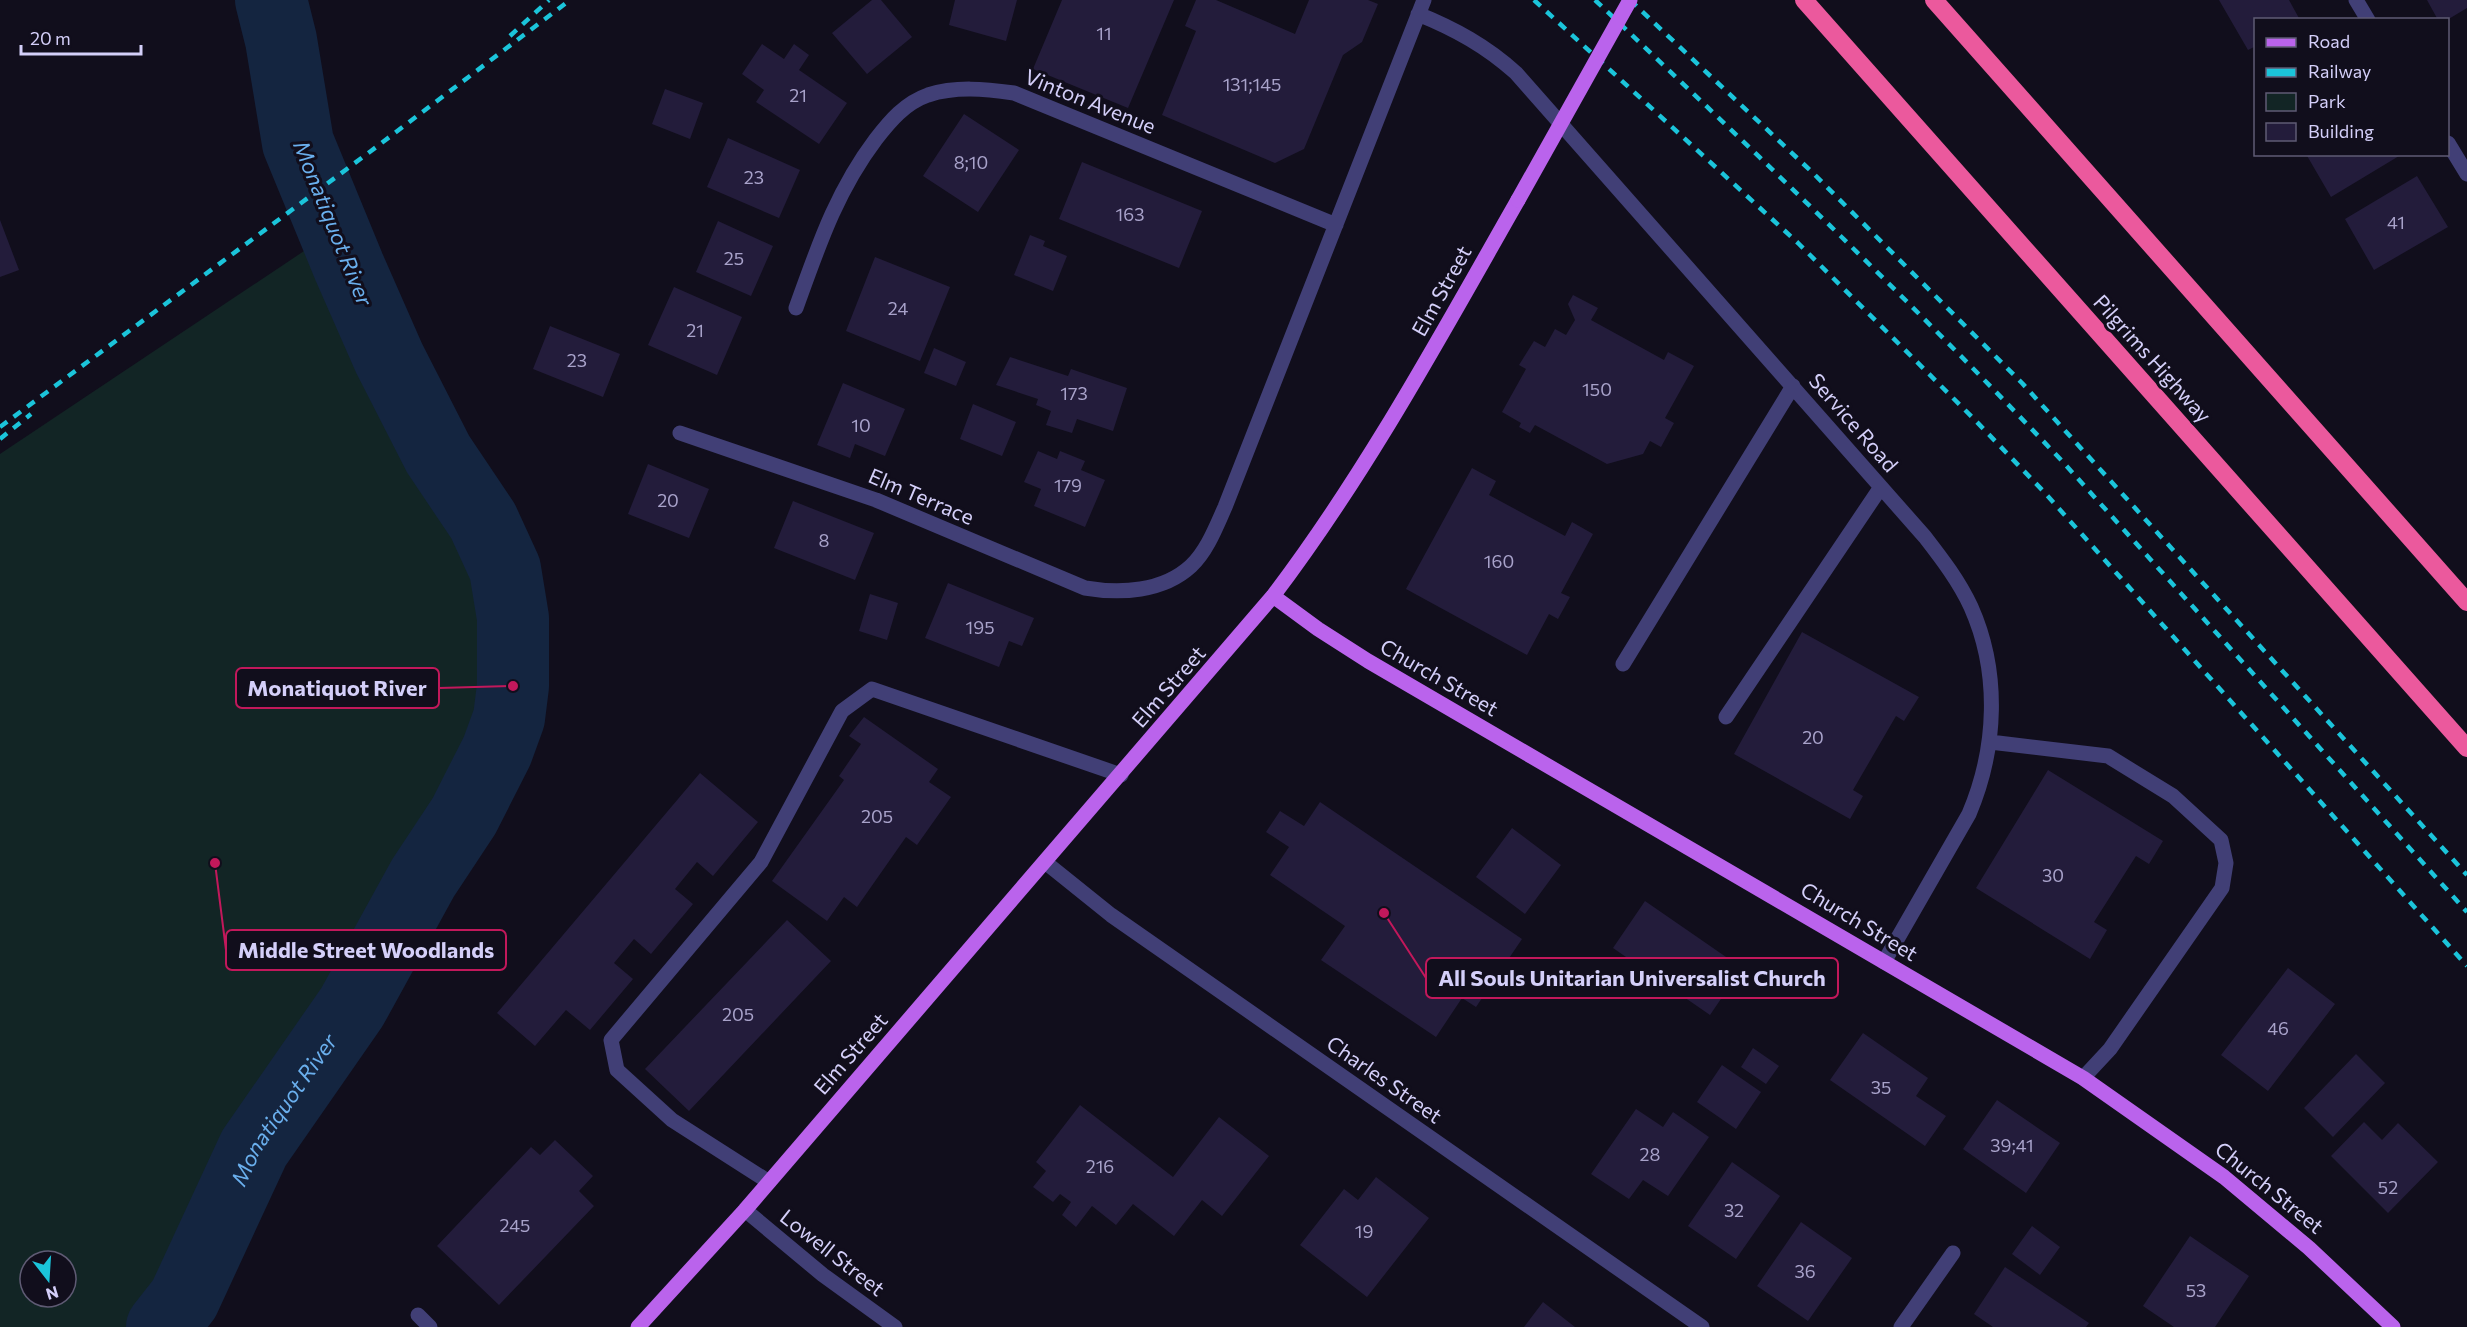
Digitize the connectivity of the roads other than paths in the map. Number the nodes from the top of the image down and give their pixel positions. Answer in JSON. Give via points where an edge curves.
{"nodes":[{"id":1,"x":1630,"y":0,"type":"edge"},
{"id":2,"x":1804,"y":0,"type":"edge"},
{"id":3,"x":1934,"y":0,"type":"edge"},
{"id":4,"x":2356,"y":0,"type":"edge"},
{"id":5,"x":1421,"y":7,"type":"edge"},
{"id":6,"x":2367,"y":18,"type":"edge"},
{"id":7,"x":2449,"y":145,"type":"edge"},
{"id":8,"x":2467,"y":174,"type":"edge"},
{"id":9,"x":1336,"y":225,"type":"junction"},
{"id":10,"x":796,"y":309,"type":"dead end"},
{"id":11,"x":1793,"y":386,"type":"junction"},
{"id":12,"x":680,"y":433,"type":"dead end"},
{"id":13,"x":1881,"y":487,"type":"junction"},
{"id":14,"x":1273,"y":596,"type":"junction"},
{"id":15,"x":2467,"y":602,"type":"edge"},
{"id":16,"x":1623,"y":664,"type":"dead end"},
{"id":17,"x":1726,"y":717,"type":"dead end"},
{"id":18,"x":1990,"y":742,"type":"junction"},
{"id":19,"x":2467,"y":748,"type":"edge"},
{"id":20,"x":1121,"y":775,"type":"junction"},
{"id":21,"x":1045,"y":862,"type":"junction"},
{"id":22,"x":1884,"y":962,"type":"junction"},
{"id":23,"x":2083,"y":1078,"type":"junction"},
{"id":24,"x":769,"y":1182,"type":"junction"},
{"id":25,"x":745,"y":1210,"type":"junction"},
{"id":26,"x":1953,"y":1253,"type":"dead end"},
{"id":27,"x":418,"y":1315,"type":"dead end"},
{"id":28,"x":430,"y":1327,"type":"edge"},
{"id":29,"x":638,"y":1327,"type":"edge"},
{"id":30,"x":895,"y":1327,"type":"edge"},
{"id":31,"x":1702,"y":1327,"type":"edge"},
{"id":32,"x":1901,"y":1327,"type":"edge"},
{"id":33,"x":2392,"y":1327,"type":"edge"}],
"edges":[{"from":1,"to":14,"type":"main road","name":"Elm Street","bridge":true,"via":[[1377,445]]},
{"from":2,"to":19,"type":"highway","name":"Pilgrims Highway"},
{"from":3,"to":15,"type":"highway"},
{"from":4,"to":6,"type":"street"},
{"from":5,"to":9,"type":"street"},
{"from":5,"to":11,"type":"street","name":"Service Road","via":[[1480,44],[1516,73]]},
{"from":7,"to":8,"type":"street"},
{"from":9,"to":10,"type":"street","name":"Vinton Avenue","via":[[1036,100],[1014,93],[967,88],[927,95],[910,103],[856,164],[839,195]]},
{"from":9,"to":12,"type":"street","name":"Elm Terrace","via":[[1214,533],[1191,566],[1145,588],[1085,588],[876,500]]},
{"from":11,"to":13,"type":"street","name":"Service Road"},
{"from":11,"to":16,"type":"street"},
{"from":13,"to":17,"type":"street"},
{"from":13,"to":18,"type":"street","name":"Service Road","via":[[1925,537],[1971,607],[1990,685]]},
{"from":14,"to":20,"type":"main road","name":"Elm Street"},
{"from":14,"to":22,"type":"main road","name":"Church Street","via":[[1368,661]]},
{"from":18,"to":22,"type":"street","name":"Service Road","via":[[1969,814]]},
{"from":18,"to":23,"type":"street","via":[[2108,756],[2173,796],[2221,840],[2226,863],[2222,888],[2110,1048]]},
{"from":20,"to":21,"type":"main road","name":"Elm Street"},
{"from":20,"to":24,"type":"street","via":[[872,689],[842,711],[761,862],[610,1040],[617,1070],[672,1120]]},
{"from":21,"to":24,"type":"main road","name":"Elm Street"},
{"from":21,"to":31,"type":"street","name":"Charles Street","via":[[1111,915]]},
{"from":22,"to":23,"type":"main road","name":"Church Street"},
{"from":23,"to":33,"type":"main road","name":"Church Street","via":[[2224,1177],[2324,1261]]},
{"from":24,"to":25,"type":"main road","name":"Elm Street"},
{"from":25,"to":29,"type":"main road","name":"Elm Street"},
{"from":25,"to":30,"type":"street","name":"Lowell Street"},
{"from":26,"to":32,"type":"street"},
{"from":27,"to":28,"type":"street"}]}
